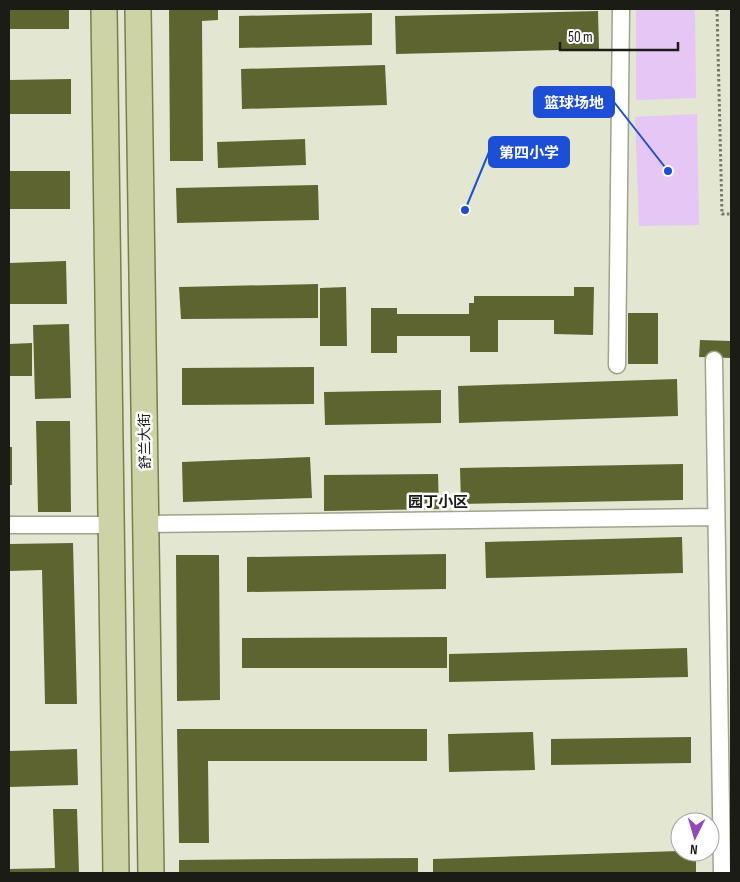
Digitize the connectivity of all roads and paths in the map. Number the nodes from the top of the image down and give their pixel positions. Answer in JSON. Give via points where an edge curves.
{"nodes":[{"id":1,"x":104,"y":9,"type":"edge"},
{"id":2,"x":138,"y":9,"type":"edge"},
{"id":3,"x":620,"y":9,"type":"edge"},
{"id":4,"x":716,"y":9,"type":"edge"},
{"id":5,"x":731,"y":214,"type":"edge"},
{"id":6,"x":714,"y":360,"type":"dead end"},
{"id":7,"x":617,"y":365,"type":"dead end"},
{"id":8,"x":716,"y":517,"type":"junction"},
{"id":9,"x":146,"y":524,"type":"junction"},
{"id":10,"x":9,"y":525,"type":"edge"},
{"id":11,"x":112,"y":525,"type":"junction"},
{"id":12,"x":116,"y":873,"type":"edge"},
{"id":13,"x":151,"y":873,"type":"edge"},
{"id":14,"x":722,"y":873,"type":"edge"}],
"edges":[{"from":1,"to":11,"type":"main road"},
{"from":2,"to":9,"type":"main road","name":"舒兰大街"},
{"from":3,"to":7,"type":"street"},
{"from":4,"to":5,"type":"path","via":[[722,214]]},
{"from":6,"to":8,"type":"street"},
{"from":8,"to":9,"type":"street"},
{"from":8,"to":14,"type":"street"},
{"from":9,"to":13,"type":"main road","name":"舒兰大街"},
{"from":10,"to":11,"type":"street"},
{"from":11,"to":12,"type":"main road"}]}
